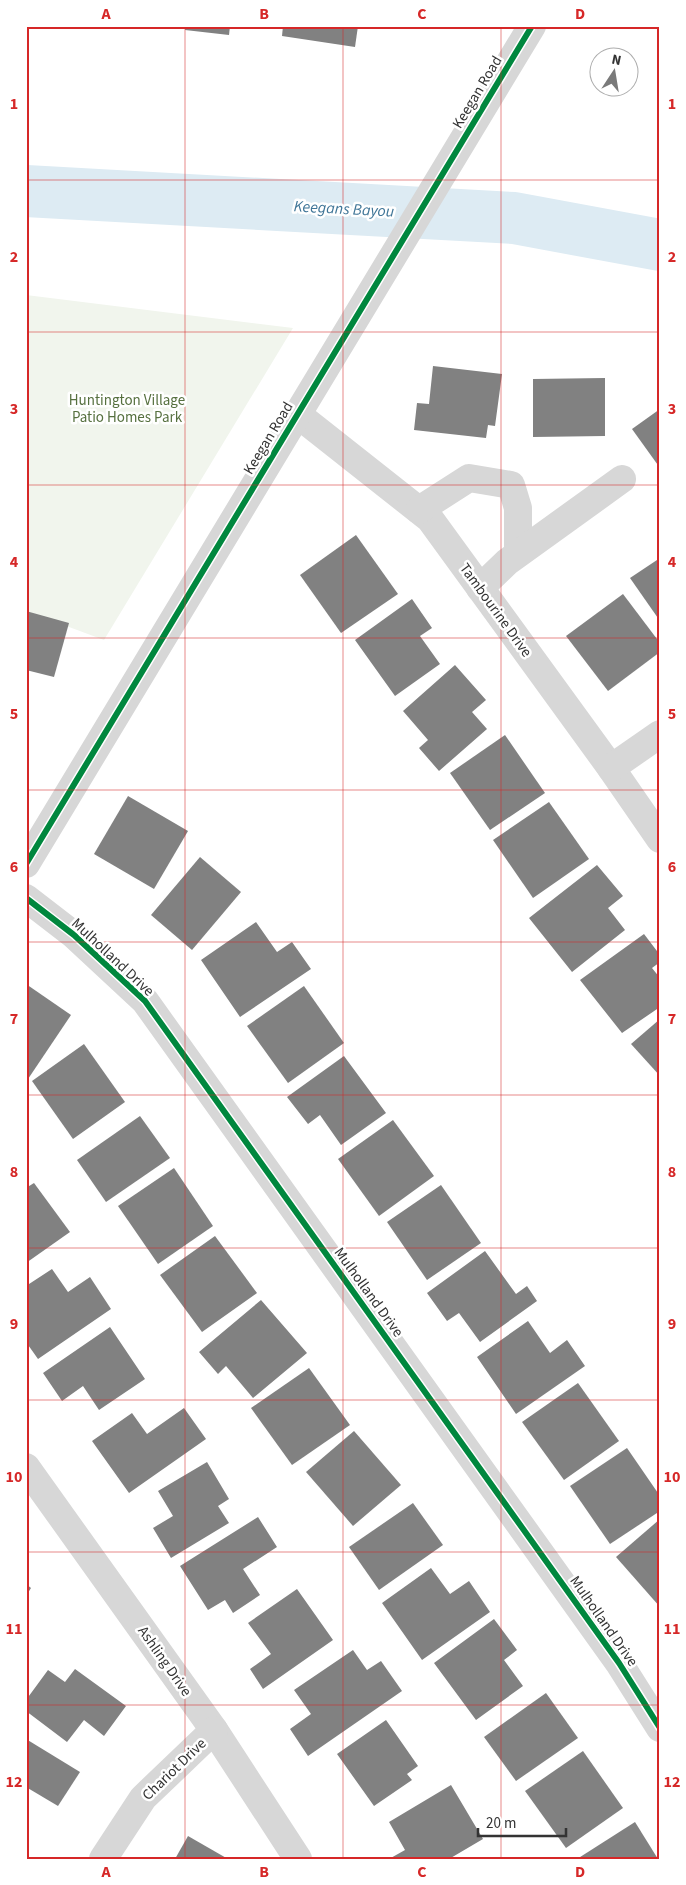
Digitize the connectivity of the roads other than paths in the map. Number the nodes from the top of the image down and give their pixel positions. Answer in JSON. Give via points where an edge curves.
{"nodes":[{"id":1,"x":532,"y":26,"type":"edge"},
{"id":2,"x":297,"y":414,"type":"junction"},
{"id":3,"x":622,"y":479,"type":"dead end"},
{"id":4,"x":419,"y":510,"type":"junction"},
{"id":5,"x":518,"y":554,"type":"junction"},
{"id":6,"x":480,"y":588,"type":"junction"},
{"id":7,"x":660,"y":734,"type":"edge"},
{"id":8,"x":611,"y":768,"type":"junction"},
{"id":9,"x":660,"y":839,"type":"edge"},
{"id":10,"x":26,"y":864,"type":"edge"},
{"id":11,"x":26,"y":898,"type":"edge"},
{"id":12,"x":26,"y":1466,"type":"edge"},
{"id":13,"x":660,"y":1728,"type":"edge"},
{"id":14,"x":214,"y":1730,"type":"junction"},
{"id":15,"x":103,"y":1859,"type":"edge"},
{"id":16,"x":298,"y":1859,"type":"edge"}],
"edges":[{"from":1,"to":2,"type":"street","name":"Keegan Road"},
{"from":2,"to":4,"type":"street","name":"Tambourine Drive"},
{"from":2,"to":10,"type":"street","name":"Keegan Road"},
{"from":3,"to":5,"type":"street"},
{"from":4,"to":5,"type":"street","via":[[469,478],[511,485],[518,508]]},
{"from":4,"to":6,"type":"street","name":"Tambourine Drive","via":[[430,519]]},
{"from":5,"to":6,"type":"street"},
{"from":6,"to":8,"type":"street","name":"Tambourine Drive"},
{"from":7,"to":8,"type":"street"},
{"from":8,"to":9,"type":"street","name":"Tambourine Drive"},
{"from":11,"to":13,"type":"street","name":"Mulholland Drive","via":[[74,935],[145,1001],[619,1663]]},
{"from":12,"to":14,"type":"street","name":"Ashling Drive"},
{"from":14,"to":15,"type":"street","name":"Chariot Drive","via":[[143,1798]]},
{"from":14,"to":16,"type":"street","name":"Ashling Drive"}]}
